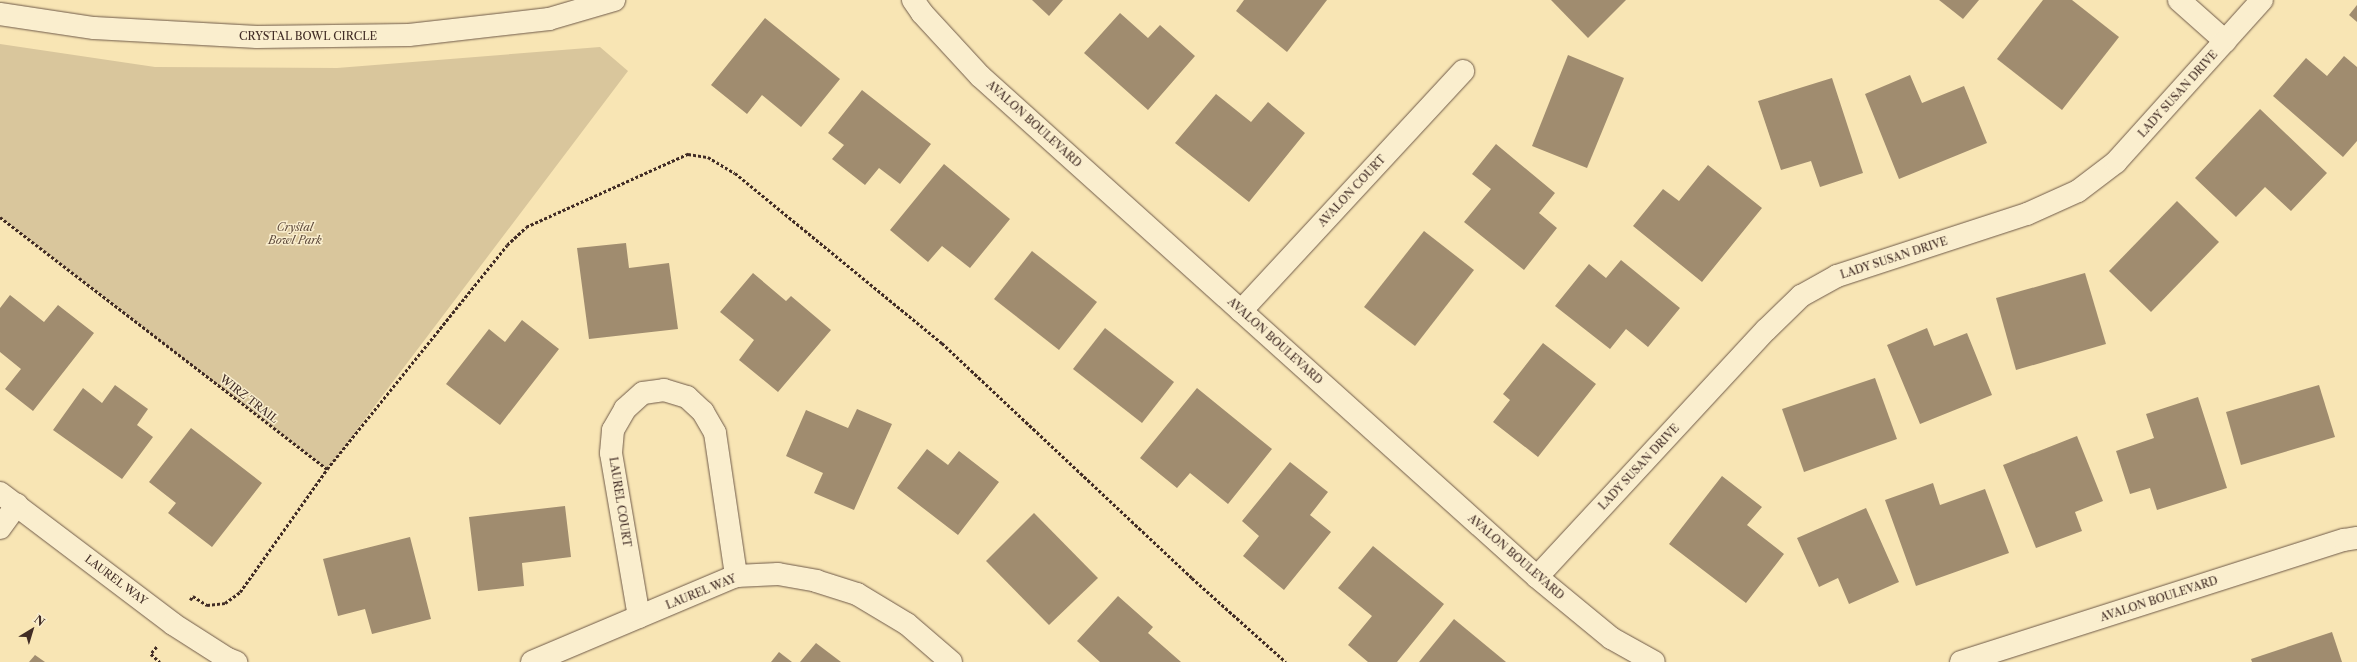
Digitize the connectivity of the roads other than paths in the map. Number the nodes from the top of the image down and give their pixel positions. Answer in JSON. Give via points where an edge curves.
{"nodes":[{"id":1,"x":614,"y":0,"type":"edge"},
{"id":2,"x":913,"y":0,"type":"edge"},
{"id":3,"x":2179,"y":0,"type":"edge"},
{"id":4,"x":2262,"y":0,"type":"edge"},
{"id":5,"x":0,"y":14,"type":"edge"},
{"id":6,"x":2226,"y":41,"type":"junction"},
{"id":7,"x":1462,"y":71,"type":"dead end"},
{"id":8,"x":1241,"y":311,"type":"junction"},
{"id":9,"x":8,"y":499,"type":"edge"},
{"id":10,"x":0,"y":528,"type":"edge"},
{"id":11,"x":2357,"y":538,"type":"edge"},
{"id":12,"x":736,"y":576,"type":"junction"},
{"id":13,"x":1537,"y":577,"type":"junction"},
{"id":14,"x":639,"y":617,"type":"junction"},
{"id":15,"x":236,"y":662,"type":"edge"},
{"id":16,"x":532,"y":662,"type":"edge"},
{"id":17,"x":951,"y":662,"type":"edge"},
{"id":18,"x":1654,"y":662,"type":"edge"},
{"id":19,"x":1961,"y":662,"type":"edge"}],
"edges":[{"from":1,"to":5,"type":"street","name":"CRYSTAL BOWL CIRCLE","via":[[549,19],[409,35],[257,37],[195,34],[94,28]]},
{"from":2,"to":8,"type":"street","name":"AVALON BOULEVARD","via":[[922,14],[980,76]]},
{"from":3,"to":6,"type":"street"},
{"from":4,"to":6,"type":"street","name":"LADY SUSAN DRIVE"},
{"from":6,"to":13,"type":"street","name":"LADY SUSAN DRIVE","via":[[2116,162],[2078,191],[2027,214],[1837,276],[1801,296],[1766,330]]},
{"from":7,"to":8,"type":"street","name":"AVALON COURT"},
{"from":8,"to":13,"type":"street","name":"AVALON BOULEVARD"},
{"from":9,"to":10,"type":"street"},
{"from":9,"to":15,"type":"street","name":"LAUREL WAY","via":[[173,624],[228,660]]},
{"from":11,"to":19,"type":"street","name":"AVALON BOULEVARD"},
{"from":12,"to":14,"type":"street","name":"LAUREL WAY"},
{"from":12,"to":14,"type":"street","name":"LAUREL COURT","via":[[715,433],[704,412],[687,397],[664,390],[643,393],[625,409],[613,430],[611,453]]},
{"from":12,"to":17,"type":"street","name":"LAUREL WAY","via":[[778,574],[816,581],[858,594],[907,624]]},
{"from":13,"to":18,"type":"street","name":"AVALON BOULEVARD","via":[[1611,638]]},
{"from":14,"to":16,"type":"street","name":"LAUREL WAY"}]}
